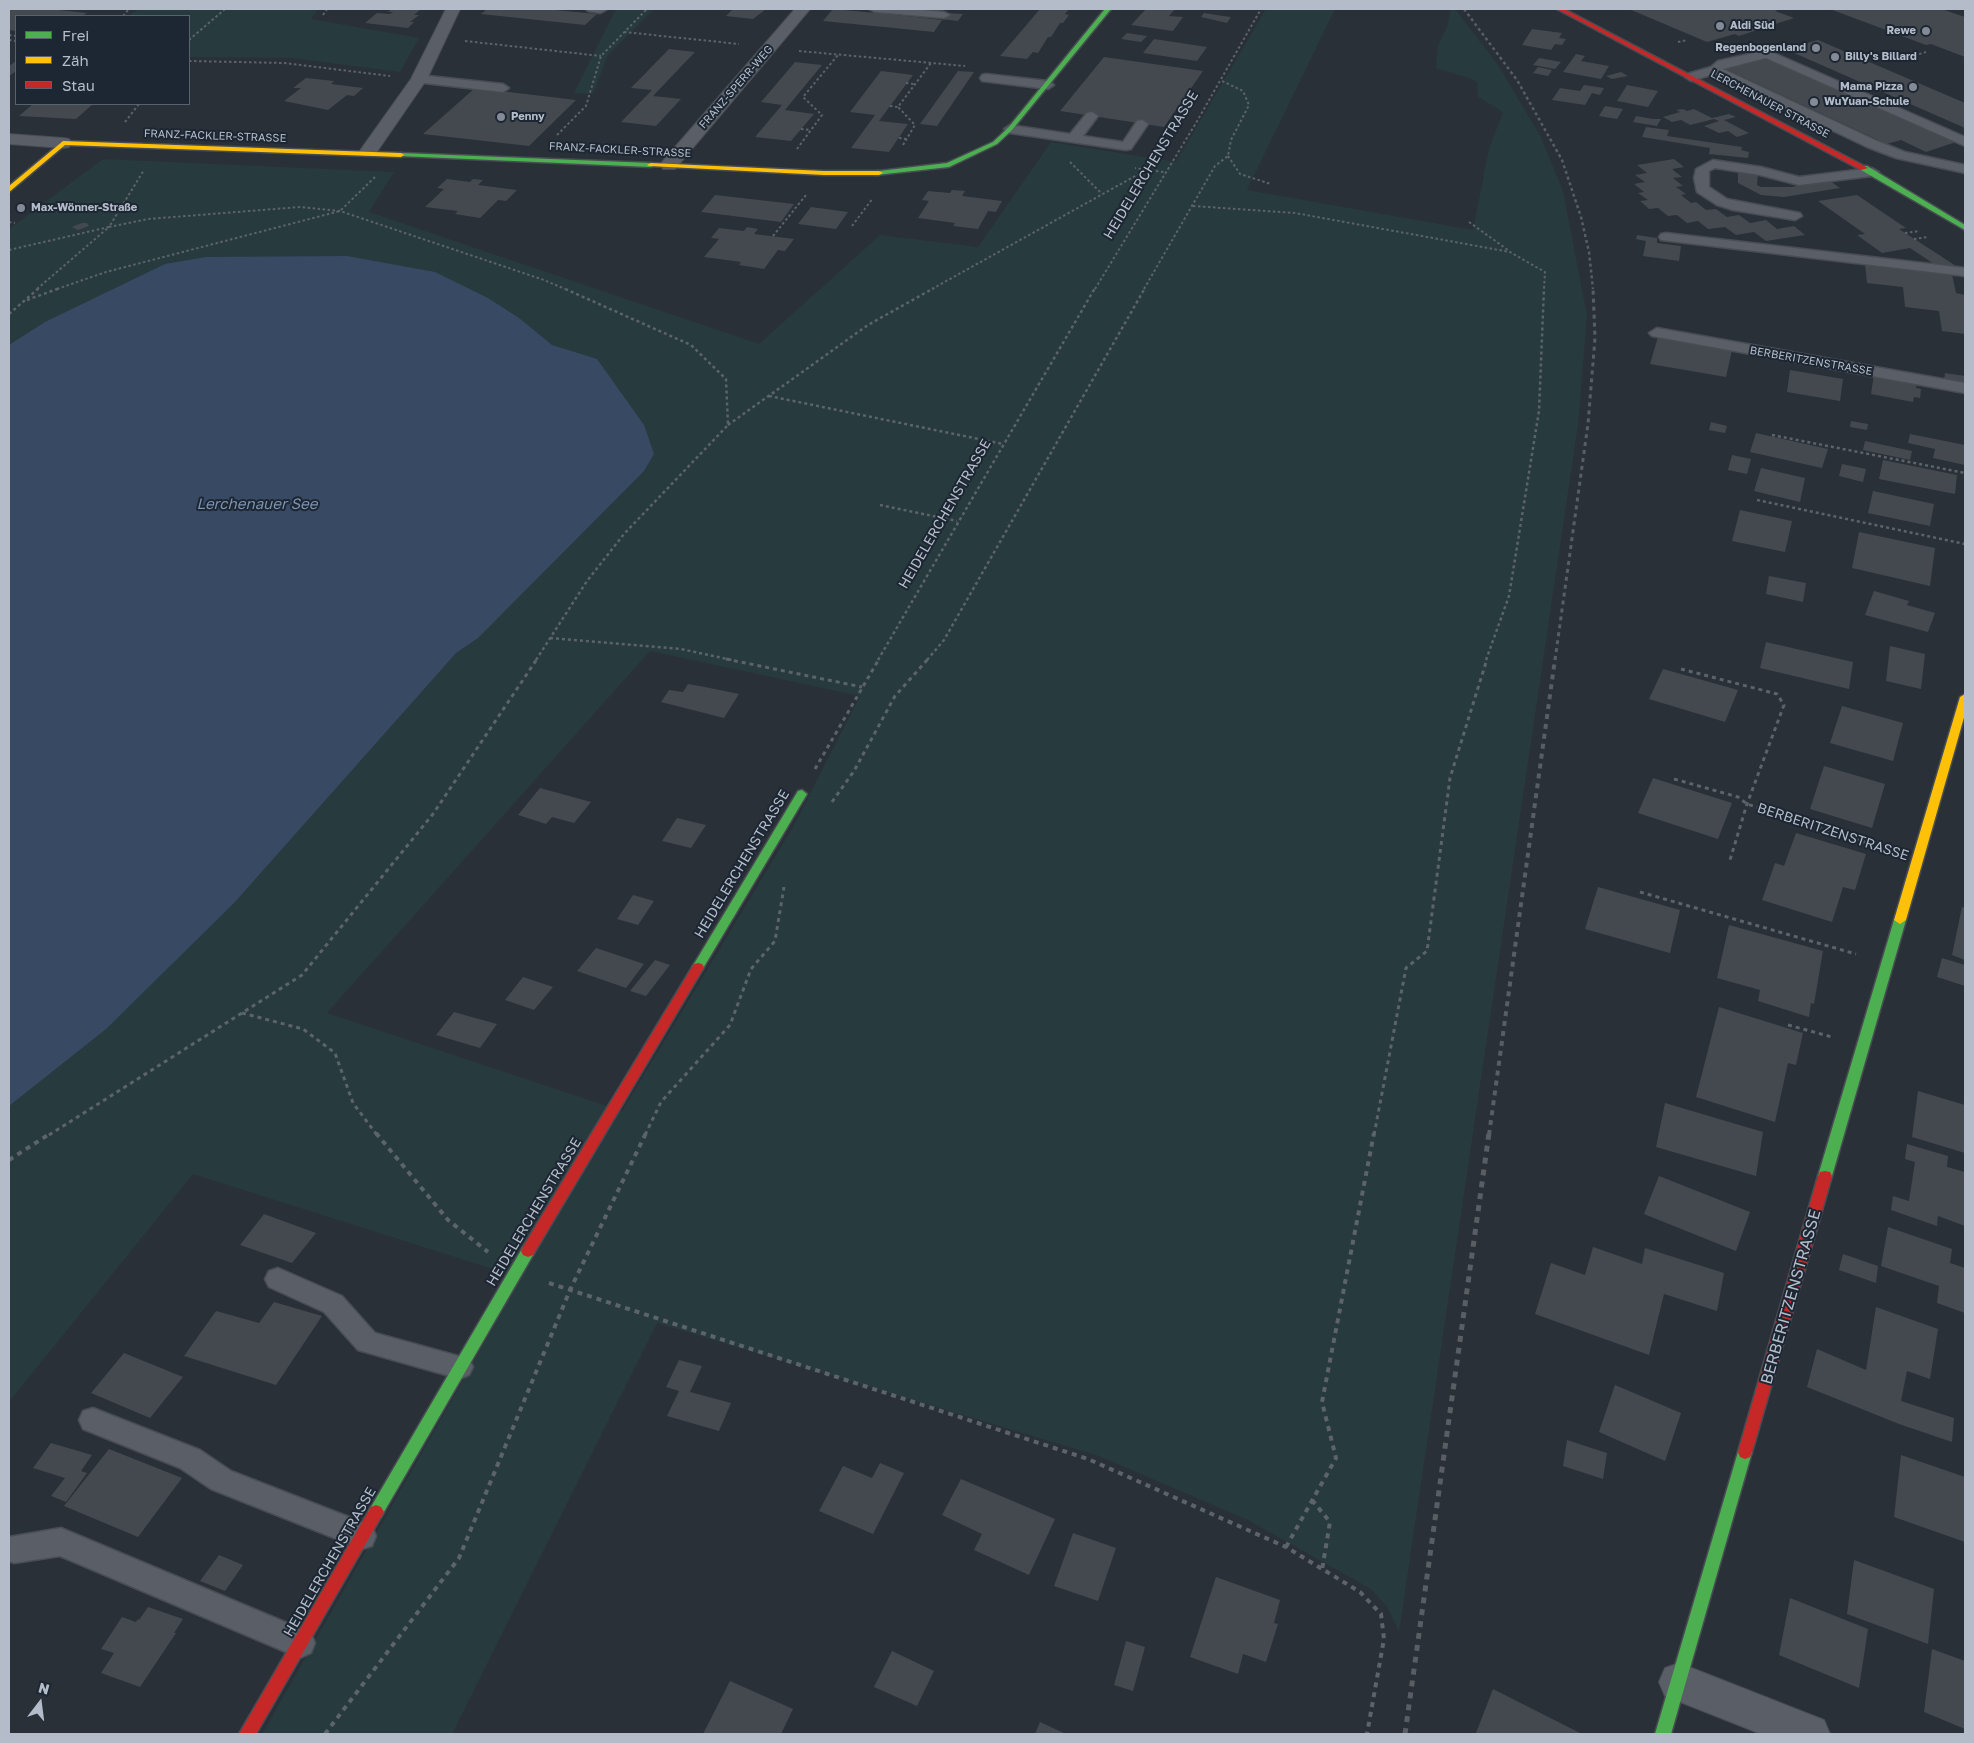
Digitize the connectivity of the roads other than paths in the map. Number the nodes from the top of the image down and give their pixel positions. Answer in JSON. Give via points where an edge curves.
{"nodes":[{"id":1,"x":453,"y":9,"type":"edge"},
{"id":2,"x":803,"y":9,"type":"edge"},
{"id":3,"x":875,"y":9,"type":"edge"},
{"id":4,"x":1108,"y":9,"type":"edge"},
{"id":5,"x":1560,"y":9,"type":"edge"},
{"id":6,"x":944,"y":15,"type":"dead end"},
{"id":7,"x":1715,"y":70,"type":"junction"},
{"id":8,"x":1691,"y":77,"type":"junction"},
{"id":9,"x":986,"y":78,"type":"dead end"},
{"id":10,"x":419,"y":79,"type":"junction"},
{"id":11,"x":1048,"y":84,"type":"junction"},
{"id":12,"x":503,"y":88,"type":"dead end"},
{"id":13,"x":1086,"y":115,"type":"dead end"},
{"id":14,"x":1137,"y":123,"type":"dead end"},
{"id":15,"x":1010,"y":128,"type":"junction"},
{"id":16,"x":1965,"y":134,"type":"edge"},
{"id":17,"x":1950,"y":135,"type":"junction"},
{"id":18,"x":1069,"y":137,"type":"junction"},
{"id":19,"x":9,"y":139,"type":"edge"},
{"id":20,"x":1965,"y":142,"type":"edge"},
{"id":21,"x":64,"y":143,"type":"junction"},
{"id":22,"x":368,"y":152,"type":"junction"},
{"id":23,"x":669,"y":165,"type":"junction"},
{"id":24,"x":1965,"y":169,"type":"edge"},
{"id":25,"x":1872,"y":172,"type":"junction"},
{"id":26,"x":9,"y":190,"type":"edge"},
{"id":27,"x":1795,"y":216,"type":"dead end"},
{"id":28,"x":1965,"y":228,"type":"edge"},
{"id":29,"x":1666,"y":237,"type":"dead end"},
{"id":30,"x":1965,"y":272,"type":"edge"},
{"id":31,"x":1657,"y":333,"type":"dead end"},
{"id":32,"x":1965,"y":388,"type":"edge"},
{"id":33,"x":1965,"y":696,"type":"edge"},
{"id":34,"x":802,"y":794,"type":"road end"},
{"id":35,"x":278,"y":1279,"type":"dead end"},
{"id":36,"x":460,"y":1368,"type":"junction"},
{"id":37,"x":93,"y":1420,"type":"dead end"},
{"id":38,"x":362,"y":1536,"type":"junction"},
{"id":39,"x":14,"y":1549,"type":"dead end"},
{"id":40,"x":300,"y":1643,"type":"junction"},
{"id":41,"x":1679,"y":1682,"type":"junction"},
{"id":42,"x":247,"y":1734,"type":"edge"},
{"id":43,"x":1663,"y":1734,"type":"edge"},
{"id":44,"x":1810,"y":1734,"type":"edge"}],
"edges":[{"from":1,"to":10,"type":"street"},
{"from":2,"to":23,"type":"street","name":"FRANZ-SPERR-WEG"},
{"from":3,"to":6,"type":"lane"},
{"from":4,"to":11,"type":"street","name":"FRANZ-FACKLER-STRASSE"},
{"from":5,"to":8,"type":"street","name":"LERCHENAUER STRASSE"},
{"from":7,"to":8,"type":"lane"},
{"from":7,"to":17,"type":"lane","via":[[1722,64],[1767,54]]},
{"from":7,"to":24,"type":"lane","via":[[1872,144],[1901,155]]},
{"from":8,"to":25,"type":"street","name":"LERCHENAUER STRASSE"},
{"from":9,"to":11,"type":"lane"},
{"from":10,"to":12,"type":"lane"},
{"from":10,"to":22,"type":"street"},
{"from":11,"to":15,"type":"street","name":"FRANZ-FACKLER-STRASSE"},
{"from":13,"to":18,"type":"lane"},
{"from":14,"to":18,"type":"lane","via":[[1126,146]]},
{"from":15,"to":18,"type":"lane"},
{"from":15,"to":23,"type":"street","name":"FRANZ-FACKLER-STRASSE","via":[[995,143],[950,165],[867,174]]},
{"from":16,"to":17,"type":"lane"},
{"from":17,"to":20,"type":"lane"},
{"from":19,"to":21,"type":"street"},
{"from":21,"to":22,"type":"street","name":"FRANZ-FACKLER-STRASSE"},
{"from":21,"to":26,"type":"street"},
{"from":22,"to":23,"type":"street","name":"FRANZ-FACKLER-STRASSE"},
{"from":25,"to":27,"type":"lane","via":[[1799,180],[1713,164],[1703,169],[1700,178],[1702,188],[1722,202]]},
{"from":25,"to":28,"type":"street","name":"LERCHENAUER STRASSE"},
{"from":29,"to":30,"type":"lane"},
{"from":31,"to":32,"type":"lane","name":"BERBERITZENSTRASSE"},
{"from":33,"to":41,"type":"street","name":"BERBERITZENSTRASSE"},
{"from":34,"to":36,"type":"street","name":"HEIDELERCHENSTRASSE"},
{"from":35,"to":36,"type":"lane","via":[[333,1304],[367,1342]]},
{"from":36,"to":38,"type":"street","name":"HEIDELERCHENSTRASSE"},
{"from":37,"to":38,"type":"lane","via":[[190,1460],[220,1480]]},
{"from":38,"to":40,"type":"street","name":"HEIDELERCHENSTRASSE"},
{"from":39,"to":40,"type":"lane","via":[[61,1542]]},
{"from":40,"to":42,"type":"street","name":"HEIDELERCHENSTRASSE"},
{"from":41,"to":43,"type":"street","name":"BERBERITZENSTRASSE"},
{"from":41,"to":44,"type":"street"}]}
